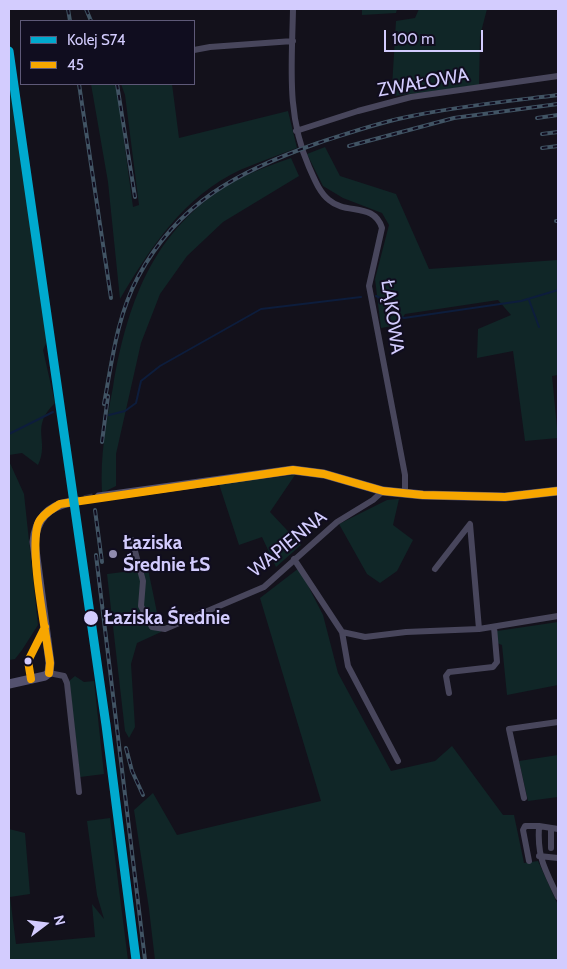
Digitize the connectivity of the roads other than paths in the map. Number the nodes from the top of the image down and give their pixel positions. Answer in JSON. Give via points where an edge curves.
{"nodes":[{"id":1,"x":293,"y":9,"type":"edge"},
{"id":2,"x":293,"y":41,"type":"junction"},
{"id":3,"x":195,"y":50,"type":"edge"},
{"id":4,"x":558,"y":76,"type":"edge"},
{"id":5,"x":296,"y":132,"type":"junction"},
{"id":6,"x":383,"y":491,"type":"junction"},
{"id":7,"x":558,"y":491,"type":"edge"},
{"id":8,"x":405,"y":494,"type":"junction"},
{"id":9,"x":99,"y":497,"type":"tunnel mouth"},
{"id":10,"x":71,"y":502,"type":"tunnel mouth"},
{"id":11,"x":132,"y":540,"type":"dead end"},
{"id":12,"x":294,"y":559,"type":"junction"},
{"id":13,"x":434,"y":569,"type":"dead end"},
{"id":14,"x":558,"y":616,"type":"edge"},
{"id":15,"x":494,"y":627,"type":"junction"},
{"id":16,"x":479,"y":629,"type":"junction"},
{"id":17,"x":342,"y":632,"type":"junction"},
{"id":18,"x":49,"y":672,"type":"junction"},
{"id":19,"x":9,"y":684,"type":"edge"},
{"id":20,"x":449,"y":693,"type":"dead end"},
{"id":21,"x":558,"y":722,"type":"edge"},
{"id":22,"x":398,"y":761,"type":"dead end"},
{"id":23,"x":79,"y":792,"type":"dead end"},
{"id":24,"x":524,"y":798,"type":"dead end"},
{"id":25,"x":539,"y":826,"type":"junction"},
{"id":26,"x":555,"y":828,"type":"edge"},
{"id":27,"x":553,"y":844,"type":"edge"},
{"id":28,"x":539,"y":856,"type":"junction"},
{"id":29,"x":558,"y":858,"type":"edge"},
{"id":30,"x":529,"y":862,"type":"dead end"},
{"id":31,"x":558,"y":897,"type":"edge"}],
"edges":[{"from":1,"to":2,"type":"street","name":"ŁĄKOWA"},
{"from":2,"to":3,"type":"street"},
{"from":2,"to":5,"type":"street","name":"ŁĄKOWA","via":[[291,99]]},
{"from":4,"to":5,"type":"street","name":"ZWAŁOWA","via":[[411,97]]},
{"from":5,"to":8,"type":"street","name":"ŁĄKOWA","via":[[323,194],[339,206],[373,213],[380,220],[382,228],[369,286],[405,475]]},
{"from":6,"to":8,"type":"street"},
{"from":6,"to":9,"type":"street","via":[[324,474],[294,470]]},
{"from":6,"to":12,"type":"street","name":"WAPIENNA","via":[[337,522]]},
{"from":7,"to":8,"type":"street","via":[[505,497]]},
{"from":10,"to":18,"type":"street","via":[[49,510],[38,522],[34,533]]},
{"from":11,"to":12,"type":"street","name":"WAPIENNA","via":[[143,581],[141,606],[152,627],[165,629],[264,587]]},
{"from":12,"to":17,"type":"street"},
{"from":13,"to":16,"type":"street","via":[[470,524]]},
{"from":14,"to":15,"type":"street"},
{"from":15,"to":16,"type":"street"},
{"from":15,"to":20,"type":"street","via":[[497,662],[493,667],[450,672],[446,676]]},
{"from":16,"to":17,"type":"street","via":[[366,637]]},
{"from":17,"to":22,"type":"street","via":[[348,666]]},
{"from":18,"to":19,"type":"street","via":[[45,676]]},
{"from":18,"to":23,"type":"street","via":[[64,676],[67,683]]},
{"from":21,"to":24,"type":"street","via":[[509,729]]},
{"from":25,"to":26,"type":"street"},
{"from":25,"to":28,"type":"street"},
{"from":25,"to":30,"type":"street","via":[[526,826],[523,830]]},
{"from":26,"to":27,"type":"street"},
{"from":28,"to":29,"type":"street"},
{"from":28,"to":31,"type":"street"}]}
